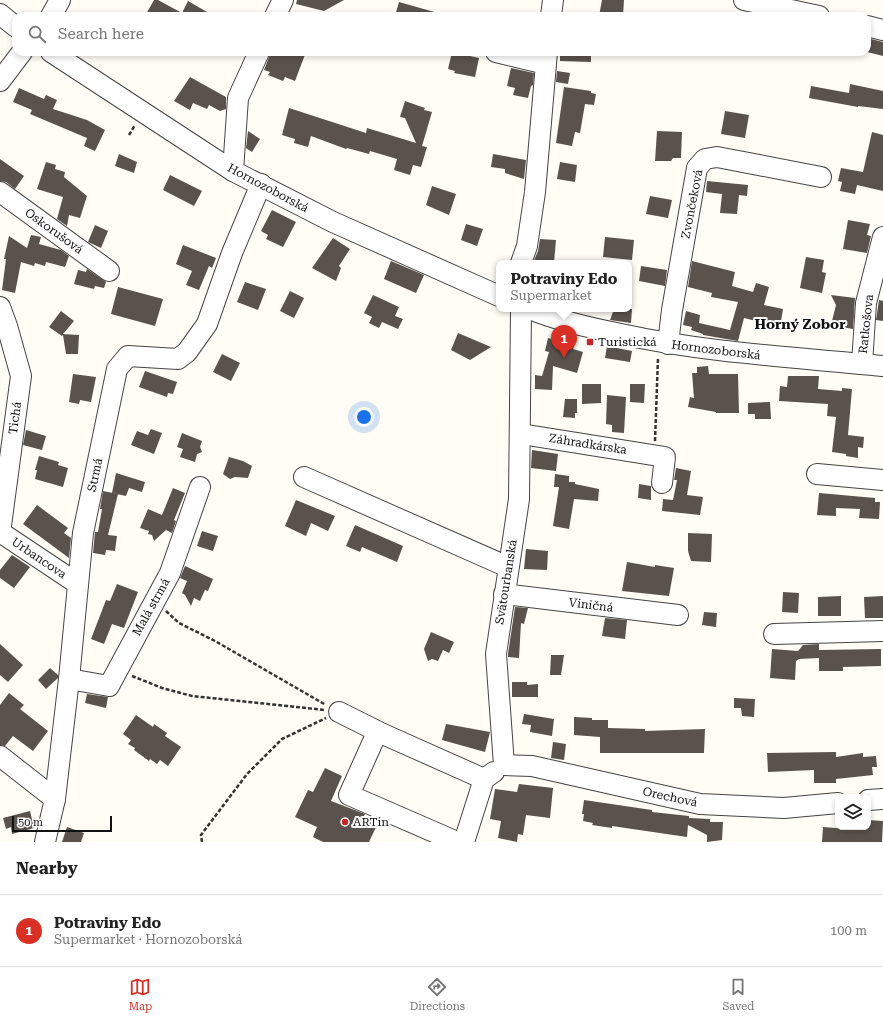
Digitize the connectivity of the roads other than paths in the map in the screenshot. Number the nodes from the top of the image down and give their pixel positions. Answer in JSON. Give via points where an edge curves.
{"nodes":[{"id":1,"x":60,"y":0,"type":"edge"},
{"id":2,"x":282,"y":0,"type":"edge"},
{"id":3,"x":553,"y":0,"type":"edge"},
{"id":4,"x":744,"y":0,"type":"edge"},
{"id":5,"x":53,"y":12,"type":"edge"},
{"id":6,"x":277,"y":12,"type":"edge"},
{"id":7,"x":552,"y":12,"type":"edge"},
{"id":8,"x":800,"y":12,"type":"edge"},
{"id":9,"x":0,"y":14,"type":"edge"},
{"id":10,"x":12,"y":24,"type":"edge"},
{"id":11,"x":871,"y":27,"type":"edge"},
{"id":12,"x":883,"y":30,"type":"edge"},
{"id":13,"x":19,"y":56,"type":"edge"},
{"id":14,"x":57,"y":56,"type":"edge"},
{"id":15,"x":257,"y":56,"type":"edge"},
{"id":16,"x":529,"y":56,"type":"edge"},
{"id":17,"x":546,"y":58,"type":"edge"},
{"id":18,"x":0,"y":81,"type":"edge"},
{"id":19,"x":233,"y":171,"type":"junction"},
{"id":20,"x":821,"y":177,"type":"dead end"},
{"id":21,"x":261,"y":184,"type":"junction"},
{"id":22,"x":0,"y":192,"type":"edge"},
{"id":23,"x":883,"y":237,"type":"edge"},
{"id":24,"x":522,"y":260,"type":"edge"},
{"id":25,"x":109,"y":271,"type":"dead end"},
{"id":26,"x":496,"y":295,"type":"edge"},
{"id":27,"x":0,"y":307,"type":"edge"},
{"id":28,"x":521,"y":312,"type":"edge"},
{"id":29,"x":538,"y":312,"type":"edge"},
{"id":30,"x":663,"y":350,"type":"junction"},
{"id":31,"x":862,"y":364,"type":"junction"},
{"id":32,"x":883,"y":366,"type":"edge"},
{"id":33,"x":521,"y":434,"type":"junction"},
{"id":34,"x":817,"y":474,"type":"dead end"},
{"id":35,"x":304,"y":477,"type":"dead end"},
{"id":36,"x":883,"y":480,"type":"edge"},
{"id":37,"x":662,"y":483,"type":"dead end"},
{"id":38,"x":200,"y":487,"type":"dead end"},
{"id":39,"x":0,"y":532,"type":"edge"},
{"id":40,"x":508,"y":567,"type":"junction"},
{"id":41,"x":78,"y":584,"type":"junction"},
{"id":42,"x":504,"y":594,"type":"junction"},
{"id":43,"x":678,"y":615,"type":"dead end"},
{"id":44,"x":883,"y":631,"type":"edge"},
{"id":45,"x":774,"y":634,"type":"dead end"},
{"id":46,"x":69,"y":679,"type":"junction"},
{"id":47,"x":339,"y":712,"type":"road end"},
{"id":48,"x":383,"y":734,"type":"junction"},
{"id":49,"x":0,"y":756,"type":"edge"},
{"id":50,"x":504,"y":765,"type":"junction"},
{"id":51,"x":484,"y":779,"type":"junction"},
{"id":52,"x":55,"y":799,"type":"junction"},
{"id":53,"x":883,"y":799,"type":"edge"},
{"id":54,"x":871,"y":800,"type":"edge"},
{"id":55,"x":835,"y":803,"type":"edge"},
{"id":56,"x":429,"y":837,"type":"edge"},
{"id":57,"x":45,"y":842,"type":"edge"},
{"id":58,"x":457,"y":842,"type":"edge"},
{"id":59,"x":464,"y":842,"type":"edge"}],
"edges":[{"from":1,"to":5,"type":"street"},
{"from":2,"to":6,"type":"street"},
{"from":3,"to":7,"type":"street"},
{"from":4,"to":8,"type":"street"},
{"from":9,"to":10,"type":"street"},
{"from":11,"to":12,"type":"street"},
{"from":13,"to":18,"type":"street"},
{"from":14,"to":19,"type":"street","name":"Hornozoborská"},
{"from":15,"to":19,"type":"street","via":[[238,98]]},
{"from":16,"to":17,"type":"street"},
{"from":17,"to":24,"type":"street","via":[[535,192],[527,246]]},
{"from":19,"to":21,"type":"street","name":"Hornozoborská"},
{"from":20,"to":30,"type":"street","name":"Zvončeková","via":[[718,157],[705,159],[697,168]]},
{"from":21,"to":26,"type":"street","name":"Hornozoborská","via":[[333,222]]},
{"from":21,"to":41,"type":"street","name":"Strmá","via":[[232,253],[207,324],[187,352],[178,359],[128,356],[117,369],[82,533]]},
{"from":22,"to":25,"type":"street","name":"Oskorušová"},
{"from":23,"to":31,"type":"street","name":"Ratkošova","via":[[866,303]]},
{"from":27,"to":39,"type":"street","name":"Tichá","via":[[21,376]]},
{"from":28,"to":33,"type":"street","name":"Svätourbanská"},
{"from":29,"to":30,"type":"street","name":"Hornozoborská"},
{"from":30,"to":31,"type":"street","name":"Hornozoborská"},
{"from":31,"to":32,"type":"street","name":"Hornozoborská"},
{"from":33,"to":37,"type":"street","name":"Záhradkárska","via":[[665,457]]},
{"from":33,"to":40,"type":"street","name":"Svätourbanská","via":[[520,499]]},
{"from":34,"to":36,"type":"street"},
{"from":35,"to":40,"type":"street"},
{"from":38,"to":46,"type":"street","name":"Malá strmá","via":[[170,573],[109,686]]},
{"from":39,"to":41,"type":"street","name":"Urbancova"},
{"from":40,"to":42,"type":"street","name":"Svätourbanská"},
{"from":41,"to":46,"type":"street","name":"Strmá"},
{"from":42,"to":43,"type":"street","name":"Viničná"},
{"from":42,"to":50,"type":"street","name":"Svätourbanská","via":[[496,654]]},
{"from":44,"to":45,"type":"street"},
{"from":46,"to":52,"type":"street","name":"Strmá"},
{"from":47,"to":48,"type":"street"},
{"from":48,"to":51,"type":"street"},
{"from":48,"to":56,"type":"street","via":[[374,737],[348,796]]},
{"from":49,"to":52,"type":"street"},
{"from":50,"to":51,"type":"street"},
{"from":50,"to":55,"type":"street","name":"Orechová","via":[[532,766],[700,804],[784,808]]},
{"from":51,"to":59,"type":"street"},
{"from":52,"to":57,"type":"street","name":"Strmá"},
{"from":53,"to":54,"type":"street"},
{"from":56,"to":58,"type":"street"}]}
